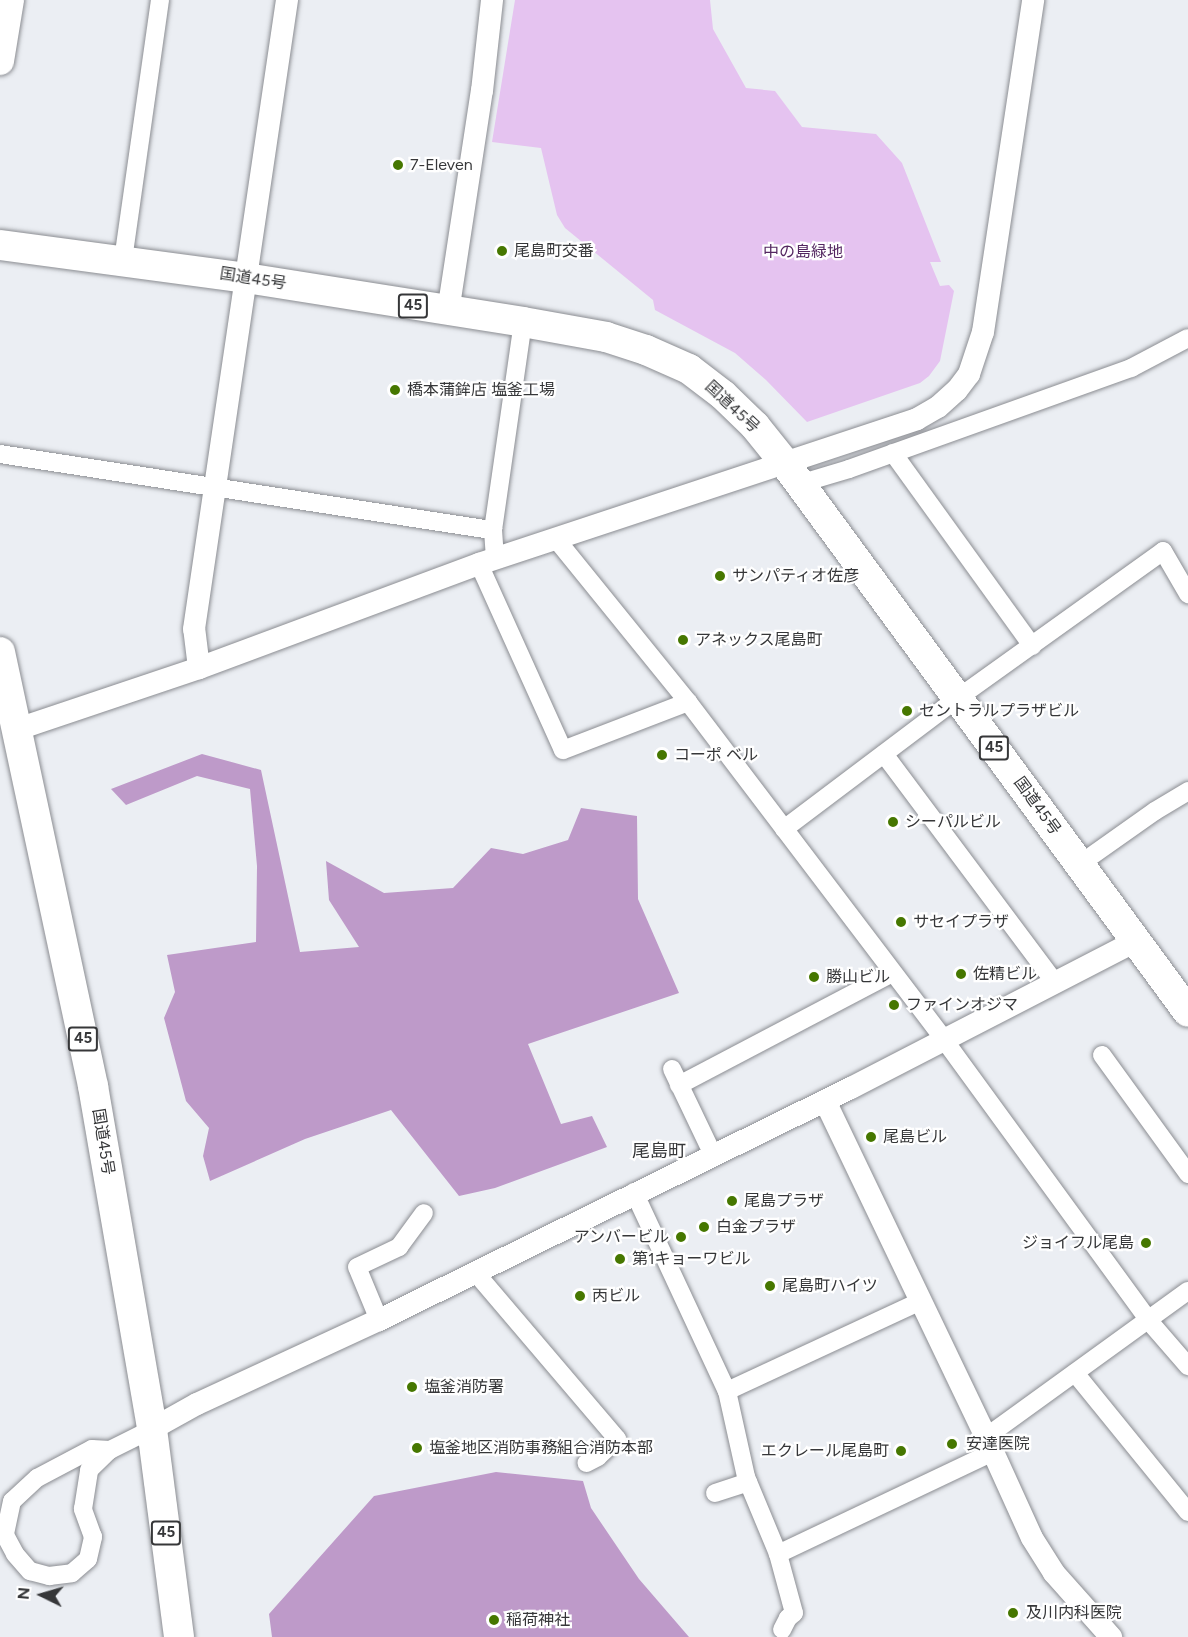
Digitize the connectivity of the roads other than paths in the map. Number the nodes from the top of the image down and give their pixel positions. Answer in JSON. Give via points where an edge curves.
{"nodes":[{"id":1,"x":10,"y":0,"type":"edge"},
{"id":2,"x":160,"y":0,"type":"edge"},
{"id":3,"x":287,"y":0,"type":"edge"},
{"id":4,"x":492,"y":0,"type":"edge"},
{"id":5,"x":1033,"y":0,"type":"edge"},
{"id":6,"x":0,"y":61,"type":"edge"},
{"id":7,"x":0,"y":245,"type":"edge"},
{"id":8,"x":123,"y":260,"type":"junction"},
{"id":9,"x":246,"y":278,"type":"junction"},
{"id":10,"x":448,"y":312,"type":"junction"},
{"id":11,"x":523,"y":322,"type":"junction"},
{"id":12,"x":1188,"y":338,"type":"edge"},
{"id":13,"x":893,"y":453,"type":"junction"},
{"id":14,"x":0,"y":454,"type":"edge"},
{"id":15,"x":791,"y":473,"type":"junction"},
{"id":16,"x":215,"y":488,"type":"junction"},
{"id":17,"x":493,"y":530,"type":"junction"},
{"id":18,"x":556,"y":539,"type":"junction"},
{"id":19,"x":487,"y":562,"type":"junction"},
{"id":20,"x":1188,"y":594,"type":"edge"},
{"id":21,"x":1032,"y":646,"type":"junction"},
{"id":22,"x":0,"y":652,"type":"edge"},
{"id":23,"x":199,"y":668,"type":"junction"},
{"id":24,"x":958,"y":698,"type":"junction"},
{"id":25,"x":688,"y":702,"type":"junction"},
{"id":26,"x":8,"y":731,"type":"edge"},
{"id":27,"x":884,"y":754,"type":"junction"},
{"id":28,"x":1188,"y":791,"type":"edge"},
{"id":29,"x":784,"y":829,"type":"junction"},
{"id":30,"x":1080,"y":864,"type":"junction"},
{"id":31,"x":1136,"y":941,"type":"junction"},
{"id":32,"x":892,"y":973,"type":"junction"},
{"id":33,"x":1056,"y":984,"type":"junction"},
{"id":34,"x":1188,"y":1012,"type":"edge"},
{"id":35,"x":945,"y":1041,"type":"junction"},
{"id":36,"x":1102,"y":1055,"type":"dead end"},
{"id":37,"x":825,"y":1101,"type":"junction"},
{"id":38,"x":713,"y":1155,"type":"junction"},
{"id":39,"x":1188,"y":1174,"type":"edge"},
{"id":40,"x":634,"y":1192,"type":"junction"},
{"id":41,"x":424,"y":1212,"type":"dead end"},
{"id":42,"x":475,"y":1272,"type":"junction"},
{"id":43,"x":1188,"y":1291,"type":"edge"},
{"id":44,"x":921,"y":1301,"type":"junction"},
{"id":45,"x":379,"y":1320,"type":"junction"},
{"id":46,"x":1149,"y":1321,"type":"junction"},
{"id":47,"x":1188,"y":1366,"type":"edge"},
{"id":48,"x":1075,"y":1373,"type":"junction"},
{"id":49,"x":727,"y":1391,"type":"junction"},
{"id":50,"x":153,"y":1429,"type":"junction"},
{"id":51,"x":990,"y":1444,"type":"junction"},
{"id":52,"x":110,"y":1450,"type":"junction"},
{"id":53,"x":586,"y":1463,"type":"dead end"},
{"id":54,"x":748,"y":1482,"type":"junction"},
{"id":55,"x":715,"y":1493,"type":"dead end"},
{"id":56,"x":1188,"y":1512,"type":"edge"},
{"id":57,"x":778,"y":1554,"type":"junction"},
{"id":58,"x":782,"y":1630,"type":"dead end"},
{"id":59,"x":179,"y":1637,"type":"edge"},
{"id":60,"x":1111,"y":1637,"type":"edge"}],
"edges":[{"from":1,"to":6,"type":"main road"},
{"from":2,"to":8,"type":"street"},
{"from":3,"to":9,"type":"street"},
{"from":4,"to":10,"type":"street"},
{"from":5,"to":15,"type":"street","via":[[983,332],[969,374],[938,407],[917,419]]},
{"from":7,"to":8,"type":"highway","name":"国道45号","number":"45"},
{"from":8,"to":9,"type":"highway","name":"国道45号","number":"45"},
{"from":9,"to":10,"type":"highway","name":"国道45号","number":"45"},
{"from":9,"to":16,"type":"street"},
{"from":10,"to":11,"type":"highway","name":"国道45号","number":"45"},
{"from":11,"to":15,"type":"highway","name":"国道45号","number":"45","via":[[606,337],[689,369],[755,426]]},
{"from":11,"to":17,"type":"street"},
{"from":12,"to":13,"type":"street","via":[[1131,368]]},
{"from":13,"to":15,"type":"street"},
{"from":13,"to":21,"type":"street"},
{"from":14,"to":16,"type":"street"},
{"from":15,"to":18,"type":"street"},
{"from":15,"to":24,"type":"highway","name":"国道45号","number":"45"},
{"from":16,"to":17,"type":"street"},
{"from":16,"to":23,"type":"street","via":[[194,629]]},
{"from":17,"to":19,"type":"street"},
{"from":18,"to":19,"type":"street"},
{"from":18,"to":25,"type":"street"},
{"from":19,"to":23,"type":"street"},
{"from":19,"to":25,"type":"street","via":[[563,750]]},
{"from":20,"to":21,"type":"street","via":[[1163,550]]},
{"from":21,"to":24,"type":"street"},
{"from":22,"to":26,"type":"highway","name":"国道45号","number":"45"},
{"from":23,"to":26,"type":"street"},
{"from":24,"to":27,"type":"street"},
{"from":24,"to":30,"type":"highway","name":"国道45号","number":"45"},
{"from":25,"to":29,"type":"street"},
{"from":26,"to":50,"type":"highway","name":"国道45号","number":"45","via":[[93,1086]]},
{"from":27,"to":29,"type":"street"},
{"from":27,"to":33,"type":"street"},
{"from":28,"to":30,"type":"street"},
{"from":29,"to":32,"type":"street"},
{"from":30,"to":31,"type":"highway","name":"国道45号","number":"45"},
{"from":31,"to":33,"type":"street"},
{"from":31,"to":34,"type":"highway","name":"国道45号","number":"45"},
{"from":32,"to":35,"type":"street"},
{"from":32,"to":38,"type":"street","via":[[675,1077]]},
{"from":33,"to":35,"type":"street"},
{"from":35,"to":37,"type":"street"},
{"from":35,"to":46,"type":"street"},
{"from":36,"to":39,"type":"street"},
{"from":37,"to":38,"type":"street"},
{"from":37,"to":44,"type":"street"},
{"from":38,"to":40,"type":"street"},
{"from":40,"to":42,"type":"street"},
{"from":40,"to":49,"type":"street"},
{"from":41,"to":45,"type":"street","via":[[399,1247],[357,1267]]},
{"from":42,"to":45,"type":"street"},
{"from":42,"to":53,"type":"street","via":[[616,1439]]},
{"from":43,"to":46,"type":"street"},
{"from":44,"to":49,"type":"street"},
{"from":44,"to":51,"type":"street"},
{"from":45,"to":50,"type":"street","via":[[197,1404]]},
{"from":46,"to":47,"type":"street"},
{"from":46,"to":48,"type":"street"},
{"from":48,"to":51,"type":"street"},
{"from":48,"to":56,"type":"street"},
{"from":49,"to":54,"type":"street"},
{"from":50,"to":52,"type":"street"},
{"from":50,"to":59,"type":"highway","name":"国道45号","number":"45"},
{"from":51,"to":57,"type":"street"},
{"from":51,"to":60,"type":"street","via":[[1041,1554]]},
{"from":52,"to":52,"type":"street","via":[[89,1470],[84,1492],[83,1509],[93,1537],[88,1559],[72,1573],[49,1576],[30,1571],[5,1535],[12,1501],[37,1478],[92,1449]]},
{"from":54,"to":55,"type":"street"},
{"from":54,"to":57,"type":"street"},
{"from":57,"to":58,"type":"street","via":[[794,1613]]}]}
